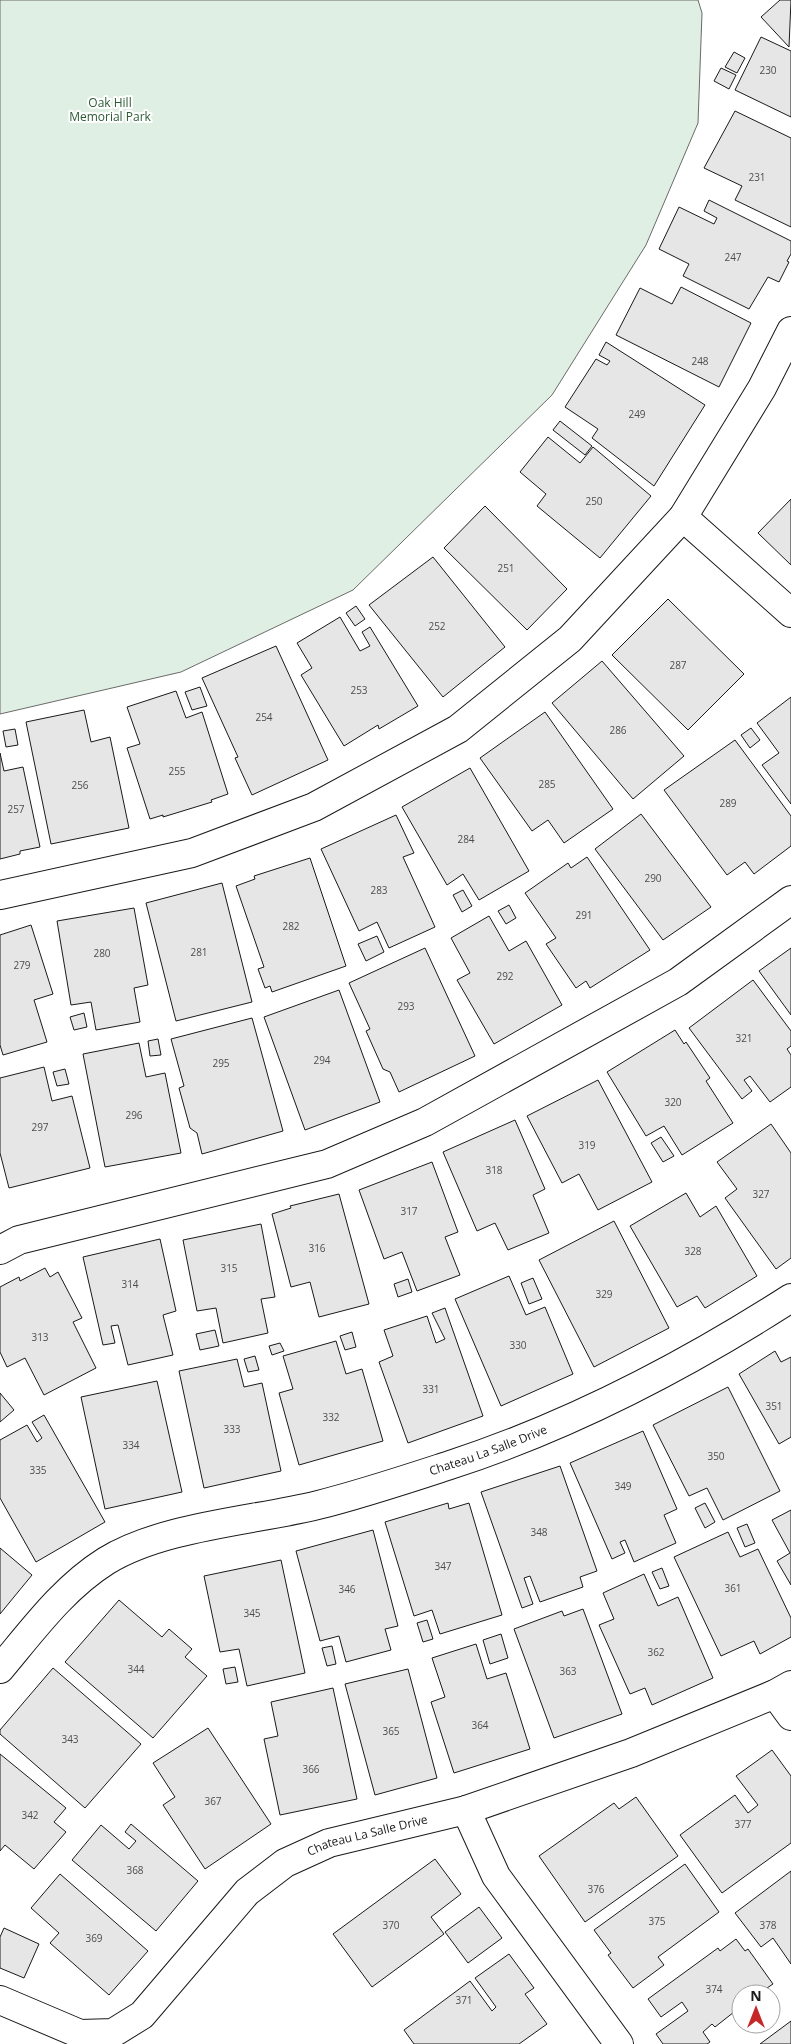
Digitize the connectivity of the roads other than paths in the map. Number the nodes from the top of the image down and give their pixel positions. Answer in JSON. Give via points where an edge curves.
{"nodes":[{"id":1,"x":791,"y":331,"type":"edge"},
{"id":2,"x":683,"y":516,"type":"junction"},
{"id":3,"x":791,"y":613,"type":"edge"},
{"id":4,"x":0,"y":895,"type":"edge"},
{"id":5,"x":791,"y":900,"type":"edge"},
{"id":6,"x":0,"y":1250,"type":"edge"},
{"id":7,"x":791,"y":1298,"type":"edge"},
{"id":8,"x":0,"y":1669,"type":"edge"},
{"id":9,"x":783,"y":1689,"type":"edge"},
{"id":10,"x":791,"y":1716,"type":"edge"},
{"id":11,"x":466,"y":1810,"type":"junction"},
{"id":12,"x":0,"y":2000,"type":"edge"},
{"id":13,"x":618,"y":2044,"type":"edge"}],
"edges":[{"from":1,"to":2,"type":"street","via":[[762,388]]},
{"from":2,"to":3,"type":"street"},
{"from":2,"to":4,"type":"street","via":[[570,639],[458,729],[314,807],[192,853]]},
{"from":5,"to":6,"type":"street","via":[[678,982],[426,1122],[328,1164],[19,1240]]},
{"from":7,"to":8,"type":"street","name":"Chateau La Salle Drive","via":[[727,1339],[579,1415],[461,1461],[318,1505],[154,1541],[106,1561],[62,1596]]},
{"from":9,"to":10,"type":"street"},
{"from":9,"to":11,"type":"street","name":"Chateau La Salle Drive","via":[[631,1753]]},
{"from":11,"to":12,"type":"street","name":"Chateau La Salle Drive","via":[[328,1843],[285,1863],[247,1892],[142,2015],[112,2033],[80,2034]]},
{"from":11,"to":13,"type":"street","via":[[496,1876]]}]}
